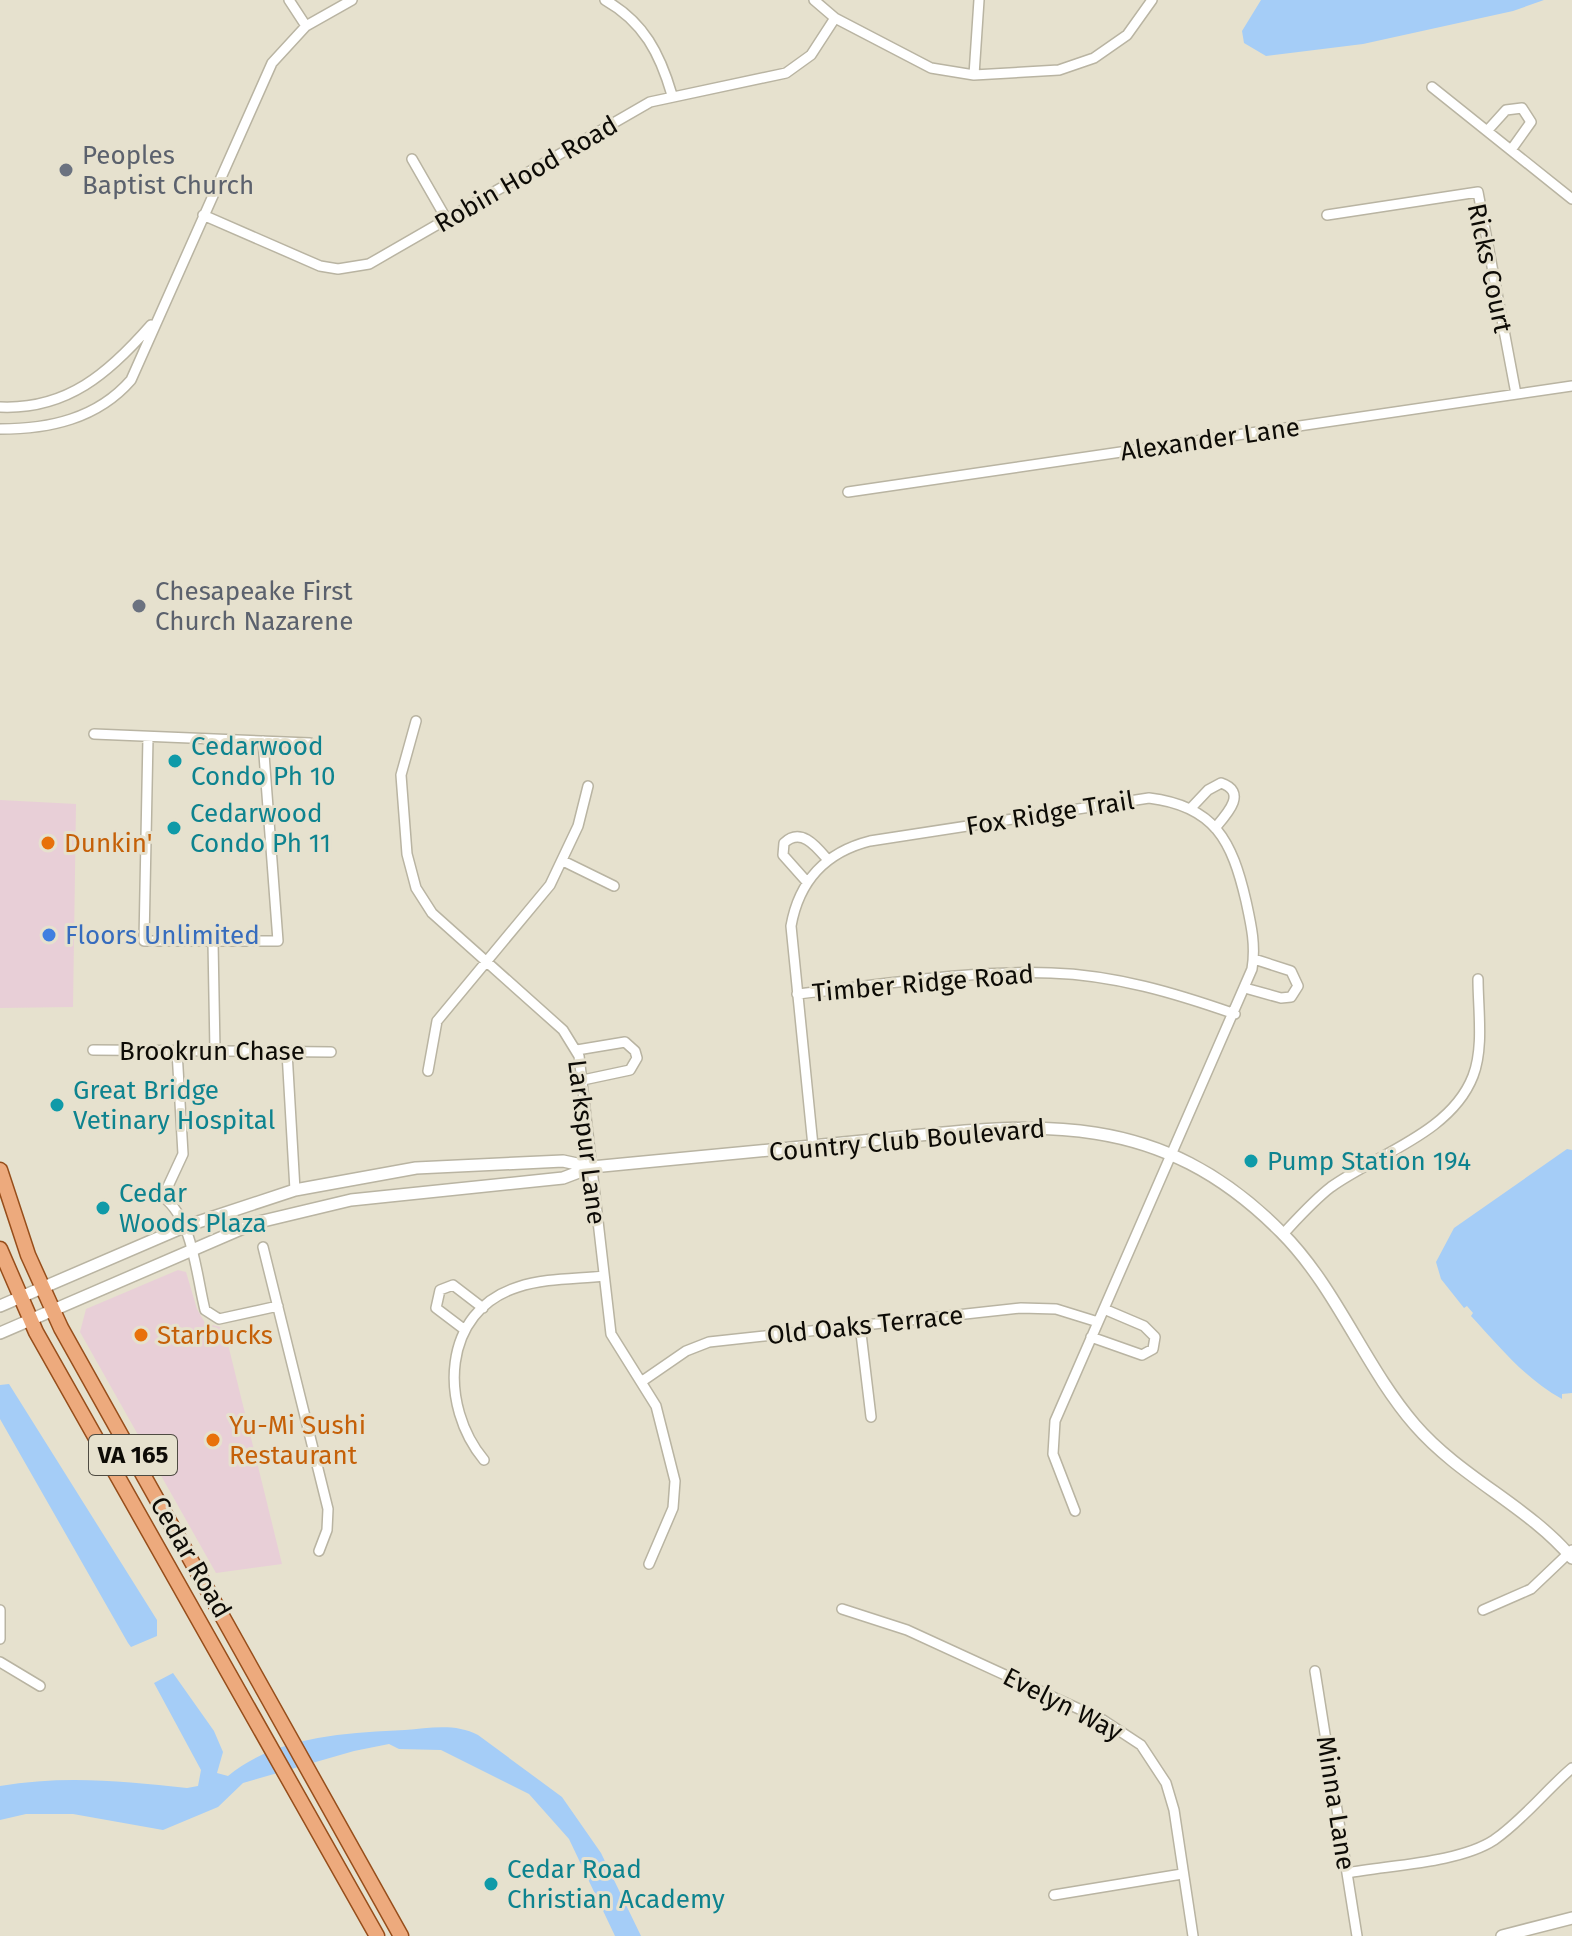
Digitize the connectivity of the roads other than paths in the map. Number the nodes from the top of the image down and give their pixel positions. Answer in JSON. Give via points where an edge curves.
{"nodes":[{"id":1,"x":289,"y":0,"type":"edge"},
{"id":2,"x":324,"y":0,"type":"edge"},
{"id":3,"x":352,"y":0,"type":"edge"},
{"id":4,"x":605,"y":0,"type":"edge"},
{"id":5,"x":814,"y":0,"type":"edge"},
{"id":6,"x":979,"y":0,"type":"edge"},
{"id":7,"x":1152,"y":0,"type":"edge"},
{"id":8,"x":331,"y":10,"type":"junction"},
{"id":9,"x":835,"y":18,"type":"junction"},
{"id":10,"x":306,"y":26,"type":"junction"},
{"id":11,"x":974,"y":75,"type":"junction"},
{"id":12,"x":1432,"y":87,"type":"dead end"},
{"id":13,"x":672,"y":95,"type":"junction"},
{"id":14,"x":1487,"y":131,"type":"junction"},
{"id":15,"x":1511,"y":150,"type":"junction"},
{"id":16,"x":412,"y":159,"type":"dead end"},
{"id":17,"x":1572,"y":199,"type":"edge"},
{"id":18,"x":203,"y":215,"type":"junction"},
{"id":19,"x":1327,"y":215,"type":"dead end"},
{"id":20,"x":447,"y":220,"type":"junction"},
{"id":21,"x":153,"y":323,"type":"junction"},
{"id":22,"x":1572,"y":386,"type":"edge"},
{"id":23,"x":1516,"y":394,"type":"junction"},
{"id":24,"x":0,"y":407,"type":"edge"},
{"id":25,"x":0,"y":429,"type":"edge"},
{"id":26,"x":848,"y":492,"type":"dead end"},
{"id":27,"x":416,"y":721,"type":"dead end"},
{"id":28,"x":94,"y":734,"type":"dead end"},
{"id":29,"x":148,"y":737,"type":"junction"},
{"id":30,"x":263,"y":741,"type":"junction"},
{"id":31,"x":310,"y":743,"type":"dead end"},
{"id":32,"x":588,"y":786,"type":"dead end"},
{"id":33,"x":1191,"y":808,"type":"junction"},
{"id":34,"x":1215,"y":828,"type":"junction"},
{"id":35,"x":827,"y":859,"type":"junction"},
{"id":36,"x":563,"y":861,"type":"junction"},
{"id":37,"x":807,"y":882,"type":"junction"},
{"id":38,"x":614,"y":886,"type":"dead end"},
{"id":39,"x":213,"y":942,"type":"junction"},
{"id":40,"x":1254,"y":959,"type":"junction"},
{"id":41,"x":486,"y":961,"type":"junction"},
{"id":42,"x":1478,"y":979,"type":"dead end"},
{"id":43,"x":1245,"y":988,"type":"junction"},
{"id":44,"x":797,"y":994,"type":"junction"},
{"id":45,"x":1235,"y":1014,"type":"junction"},
{"id":46,"x":93,"y":1050,"type":"dead end"},
{"id":47,"x":577,"y":1050,"type":"junction"},
{"id":48,"x":177,"y":1051,"type":"junction"},
{"id":49,"x":215,"y":1051,"type":"junction"},
{"id":50,"x":287,"y":1052,"type":"junction"},
{"id":51,"x":331,"y":1052,"type":"dead end"},
{"id":52,"x":428,"y":1071,"type":"dead end"},
{"id":53,"x":583,"y":1080,"type":"junction"},
{"id":54,"x":813,"y":1146,"type":"junction"},
{"id":55,"x":1171,"y":1157,"type":"junction"},
{"id":56,"x":592,"y":1167,"type":"junction"},
{"id":57,"x":0,"y":1170,"type":"edge"},
{"id":58,"x":295,"y":1190,"type":"junction"},
{"id":59,"x":1283,"y":1234,"type":"junction"},
{"id":60,"x":188,"y":1238,"type":"junction"},
{"id":61,"x":263,"y":1247,"type":"dead end"},
{"id":62,"x":0,"y":1249,"type":"edge"},
{"id":63,"x":604,"y":1276,"type":"junction"},
{"id":64,"x":42,"y":1288,"type":"junction"},
{"id":65,"x":20,"y":1298,"type":"junction"},
{"id":66,"x":0,"y":1306,"type":"edge"},
{"id":67,"x":278,"y":1306,"type":"junction"},
{"id":68,"x":483,"y":1308,"type":"junction"},
{"id":69,"x":52,"y":1309,"type":"junction"},
{"id":70,"x":1104,"y":1309,"type":"junction"},
{"id":71,"x":30,"y":1320,"type":"junction"},
{"id":72,"x":1098,"y":1322,"type":"junction"},
{"id":73,"x":860,"y":1325,"type":"junction"},
{"id":74,"x":465,"y":1330,"type":"junction"},
{"id":75,"x":0,"y":1333,"type":"edge"},
{"id":76,"x":1091,"y":1337,"type":"junction"},
{"id":77,"x":641,"y":1382,"type":"junction"},
{"id":78,"x":871,"y":1417,"type":"dead end"},
{"id":79,"x":484,"y":1460,"type":"dead end"},
{"id":80,"x":1075,"y":1511,"type":"dead end"},
{"id":81,"x":319,"y":1551,"type":"dead end"},
{"id":82,"x":1571,"y":1554,"type":"edge"},
{"id":83,"x":649,"y":1564,"type":"dead end"},
{"id":84,"x":842,"y":1609,"type":"dead end"},
{"id":85,"x":0,"y":1610,"type":"edge"},
{"id":86,"x":1483,"y":1610,"type":"dead end"},
{"id":87,"x":0,"y":1639,"type":"edge"},
{"id":88,"x":0,"y":1662,"type":"edge"},
{"id":89,"x":1315,"y":1671,"type":"dead end"},
{"id":90,"x":40,"y":1686,"type":"dead end"},
{"id":91,"x":1572,"y":1768,"type":"edge"},
{"id":92,"x":1347,"y":1873,"type":"junction"},
{"id":93,"x":1182,"y":1874,"type":"junction"},
{"id":94,"x":1054,"y":1895,"type":"dead end"},
{"id":95,"x":1572,"y":1918,"type":"edge"},
{"id":96,"x":377,"y":1936,"type":"edge"},
{"id":97,"x":401,"y":1936,"type":"edge"},
{"id":98,"x":1193,"y":1936,"type":"edge"},
{"id":99,"x":1357,"y":1936,"type":"edge"},
{"id":100,"x":1502,"y":1936,"type":"edge"}],
"edges":[{"from":1,"to":10,"type":"street"},
{"from":2,"to":8,"type":"street"},
{"from":3,"to":8,"type":"street"},
{"from":4,"to":13,"type":"street","via":[[649,37]]},
{"from":5,"to":9,"type":"street"},
{"from":6,"to":11,"type":"street"},
{"from":7,"to":11,"type":"street","via":[[1127,35],[1094,58],[1059,70]]},
{"from":8,"to":10,"type":"street"},
{"from":9,"to":11,"type":"street","via":[[931,68]]},
{"from":9,"to":13,"type":"street","name":"Robin Hood Road","via":[[811,55],[786,73]]},
{"from":10,"to":18,"type":"street","via":[[266,73]]},
{"from":12,"to":14,"type":"street"},
{"from":13,"to":20,"type":"street","name":"Robin Hood Road","via":[[650,102]]},
{"from":14,"to":15,"type":"street"},
{"from":14,"to":15,"type":"street","via":[[1506,110],[1522,108],[1531,122]]},
{"from":15,"to":17,"type":"street"},
{"from":16,"to":20,"type":"street"},
{"from":18,"to":20,"type":"street","name":"Robin Hood Road","via":[[338,269],[369,264]]},
{"from":18,"to":21,"type":"street"},
{"from":19,"to":23,"type":"street","name":"Ricks Court","via":[[1478,192]]},
{"from":21,"to":24,"type":"street","via":[[123,357],[77,392],[40,405]]},
{"from":21,"to":25,"type":"street","via":[[137,370],[107,402],[56,425]]},
{"from":22,"to":23,"type":"street","name":"Alexander Lane"},
{"from":23,"to":26,"type":"street","name":"Alexander Lane"},
{"from":27,"to":41,"type":"street","name":"Larkspur Lane","via":[[401,775],[409,869],[432,913]]},
{"from":28,"to":29,"type":"street"},
{"from":29,"to":30,"type":"street"},
{"from":29,"to":39,"type":"street","via":[[144,941]]},
{"from":30,"to":31,"type":"street"},
{"from":30,"to":39,"type":"street","via":[[278,941]]},
{"from":32,"to":36,"type":"street"},
{"from":33,"to":34,"type":"street","name":"Fox Ridge Trail"},
{"from":33,"to":34,"type":"street","via":[[1214,785],[1231,788],[1232,808]]},
{"from":33,"to":35,"type":"street","name":"Fox Ridge Trail","via":[[1149,798],[1124,801],[870,841]]},
{"from":34,"to":40,"type":"street","name":"Fox Ridge Trail","via":[[1237,864]]},
{"from":35,"to":37,"type":"street","name":"Fox Ridge Trail"},
{"from":35,"to":37,"type":"street","via":[[805,837],[784,843],[783,855]]},
{"from":36,"to":38,"type":"street"},
{"from":36,"to":41,"type":"street","via":[[530,912]]},
{"from":37,"to":44,"type":"street","name":"Fox Ridge Trail","via":[[791,926]]},
{"from":39,"to":49,"type":"street"},
{"from":40,"to":43,"type":"street","name":"Fox Ridge Trail"},
{"from":40,"to":43,"type":"street","via":[[1291,971],[1298,986],[1291,997],[1281,998]]},
{"from":41,"to":47,"type":"street","name":"Larkspur Lane","via":[[563,1030]]},
{"from":41,"to":52,"type":"street","via":[[437,1021]]},
{"from":42,"to":59,"type":"street","via":[[1476,1062],[1457,1104],[1330,1188]]},
{"from":43,"to":45,"type":"street","name":"Fox Ridge Trail"},
{"from":44,"to":45,"type":"street","name":"Timber Ridge Road","via":[[1001,973],[1053,973],[1146,985]]},
{"from":44,"to":54,"type":"street","name":"Fox Ridge Trail"},
{"from":45,"to":55,"type":"street","name":"Fox Ridge Trail"},
{"from":46,"to":48,"type":"street","name":"Brookrun Chase"},
{"from":47,"to":53,"type":"street","name":"Larkspur Lane"},
{"from":47,"to":53,"type":"street","via":[[625,1042],[637,1058],[630,1070]]},
{"from":48,"to":49,"type":"street","name":"Brookrun Chase"},
{"from":48,"to":60,"type":"street","via":[[183,1154],[163,1197],[177,1208]]},
{"from":49,"to":50,"type":"street","name":"Brookrun Chase"},
{"from":50,"to":51,"type":"street","name":"Brookrun Chase"},
{"from":50,"to":58,"type":"street"},
{"from":53,"to":56,"type":"street","name":"Larkspur Lane"},
{"from":54,"to":55,"type":"street","name":"Country Club Boulevard","via":[[1036,1126],[1105,1134]]},
{"from":54,"to":56,"type":"street","name":"Country Club Boulevard"},
{"from":55,"to":59,"type":"street","name":"Country Club Boulevard","via":[[1218,1181]]},
{"from":55,"to":70,"type":"street","name":"Fox Ridge Trail"},
{"from":56,"to":58,"type":"street","name":"Country Club Boulevard","via":[[563,1161],[416,1168]]},
{"from":56,"to":60,"type":"street","name":"Country Club Boulevard","via":[[563,1178],[341,1202]]},
{"from":56,"to":63,"type":"street","name":"Larkspur Lane"},
{"from":57,"to":64,"type":"main road","name":"Cedar Road","number":"VA 165"},
{"from":58,"to":60,"type":"street","name":"Country Club Boulevard"},
{"from":59,"to":82,"type":"street","name":"Country Club Boulevard","via":[[1309,1264],[1415,1425],[1457,1467]]},
{"from":60,"to":64,"type":"street","name":"Country Club Boulevard"},
{"from":60,"to":67,"type":"street","via":[[205,1310],[211,1316],[227,1319]]},
{"from":60,"to":69,"type":"street","name":"Country Club Boulevard"},
{"from":61,"to":67,"type":"street"},
{"from":62,"to":65,"type":"main road","name":"Cedar Road","number":"VA 165"},
{"from":63,"to":68,"type":"street","via":[[518,1287]]},
{"from":63,"to":77,"type":"street","name":"Larkspur Lane","via":[[611,1334]]},
{"from":64,"to":65,"type":"street","name":"Country Club Boulevard"},
{"from":64,"to":69,"type":"main road","name":"Cedar Road","number":"VA 165"},
{"from":65,"to":66,"type":"street","name":"Country Club Boulevard"},
{"from":65,"to":71,"type":"main road","name":"Cedar Road","number":"VA 165"},
{"from":67,"to":81,"type":"street","via":[[328,1509]]},
{"from":68,"to":74,"type":"street"},
{"from":68,"to":74,"type":"street","via":[[453,1285],[440,1290],[436,1308]]},
{"from":69,"to":71,"type":"street","name":"Country Club Boulevard"},
{"from":69,"to":97,"type":"main road","name":"Cedar Road","number":"VA 165"},
{"from":70,"to":72,"type":"street","name":"Fox Ridge Trail"},
{"from":70,"to":76,"type":"street","via":[[1150,1330],[1153,1349],[1142,1355]]},
{"from":71,"to":75,"type":"street","name":"Country Club Boulevard"},
{"from":71,"to":96,"type":"main road","name":"Cedar Road","number":"VA 165"},
{"from":72,"to":73,"type":"street","name":"Old Oaks Terrace","via":[[1039,1308]]},
{"from":72,"to":76,"type":"street","name":"Fox Ridge Trail"},
{"from":73,"to":77,"type":"street","name":"Old Oaks Terrace","via":[[709,1342]]},
{"from":73,"to":78,"type":"street"},
{"from":74,"to":79,"type":"street","via":[[453,1362],[452,1386],[464,1433]]},
{"from":76,"to":80,"type":"street","name":"Fox Ridge Trail","via":[[1052,1438]]},
{"from":77,"to":83,"type":"street","name":"Larkspur Lane","via":[[656,1406],[676,1488]]},
{"from":82,"to":86,"type":"street","via":[[1531,1589]]},
{"from":84,"to":93,"type":"street","name":"Evelyn Way","via":[[907,1630],[1103,1720],[1141,1745],[1166,1783]]},
{"from":85,"to":87,"type":"street"},
{"from":88,"to":90,"type":"street"},
{"from":89,"to":92,"type":"street","name":"Minna Lane"},
{"from":91,"to":92,"type":"street","via":[[1519,1820],[1483,1846]]},
{"from":92,"to":99,"type":"street","name":"Minna Lane"},
{"from":93,"to":94,"type":"street"},
{"from":93,"to":98,"type":"street","name":"Evelyn Way"},
{"from":95,"to":100,"type":"street"}]}
